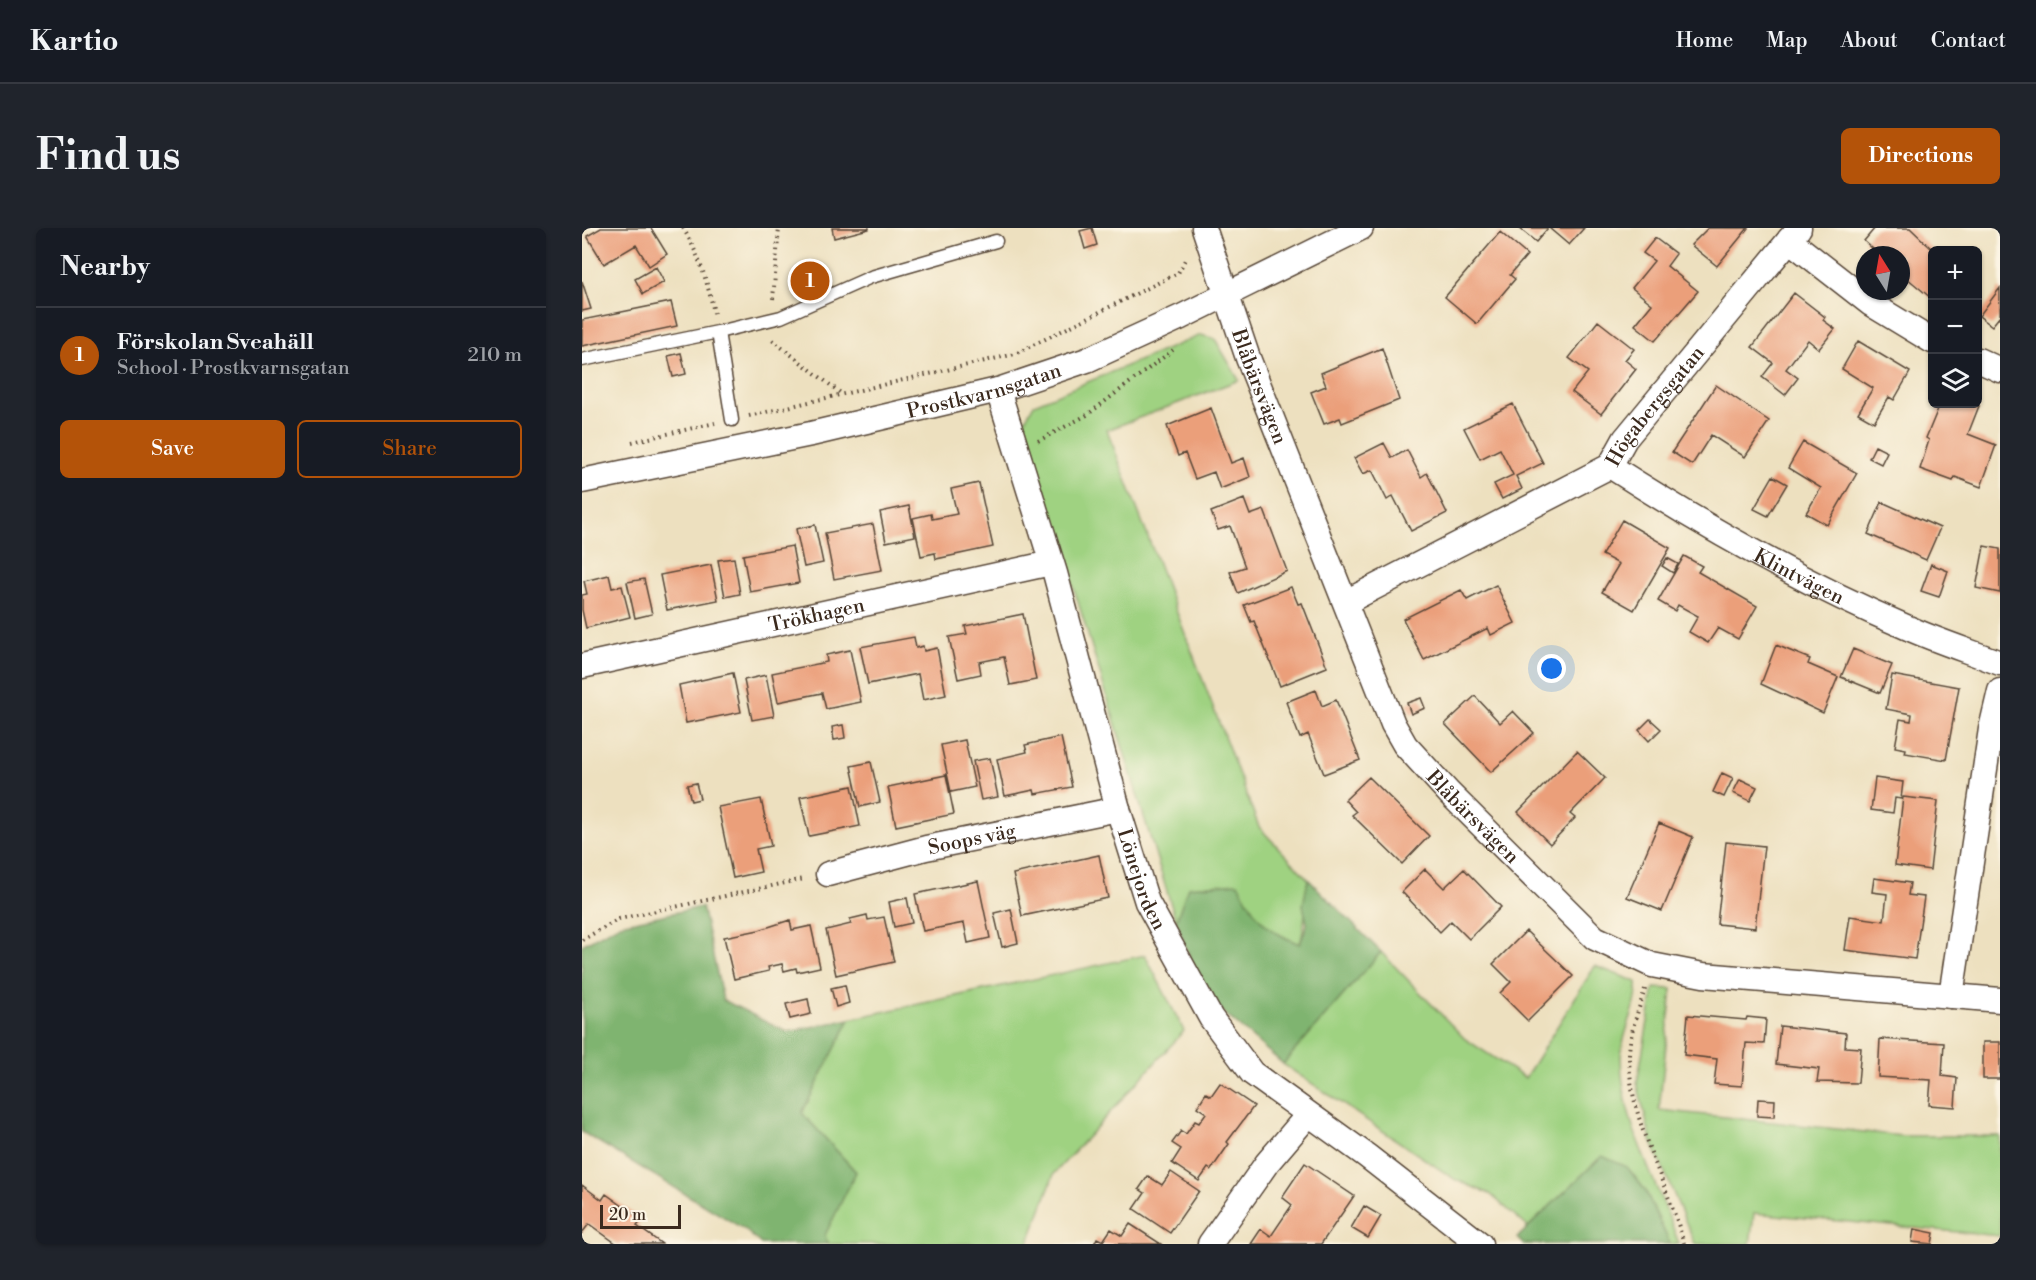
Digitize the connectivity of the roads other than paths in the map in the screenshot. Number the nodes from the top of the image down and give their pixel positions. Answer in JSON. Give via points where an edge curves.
{"nodes":[{"id":1,"x":1204,"y":228,"type":"edge"},
{"id":2,"x":1361,"y":228,"type":"edge"},
{"id":3,"x":1794,"y":234,"type":"edge"},
{"id":4,"x":996,"y":241,"type":"dead end"},
{"id":5,"x":1225,"y":295,"type":"junction"},
{"id":6,"x":718,"y":332,"type":"junction"},
{"id":7,"x":1928,"y":339,"type":"edge"},
{"id":8,"x":582,"y":360,"type":"edge"},
{"id":9,"x":1982,"y":362,"type":"edge"},
{"id":10,"x":2000,"y":370,"type":"edge"},
{"id":11,"x":998,"y":390,"type":"junction"},
{"id":12,"x":732,"y":420,"type":"road end"},
{"id":13,"x":1611,"y":466,"type":"junction"},
{"id":14,"x":582,"y":481,"type":"edge"},
{"id":15,"x":1051,"y":563,"type":"junction"},
{"id":16,"x":1346,"y":602,"type":"junction"},
{"id":17,"x":2000,"y":663,"type":"edge"},
{"id":18,"x":582,"y":666,"type":"edge"},
{"id":19,"x":2000,"y":691,"type":"edge"},
{"id":20,"x":1118,"y":809,"type":"junction"},
{"id":21,"x":828,"y":874,"type":"road end"},
{"id":22,"x":1951,"y":996,"type":"junction"},
{"id":23,"x":2000,"y":1000,"type":"edge"},
{"id":24,"x":1308,"y":1115,"type":"junction"},
{"id":25,"x":1210,"y":1244,"type":"edge"},
{"id":26,"x":1480,"y":1244,"type":"edge"}],
"edges":[{"from":1,"to":5,"type":"street","name":"Blåbärsvägen"},
{"from":2,"to":5,"type":"street","name":"Prostkvarnsgatan"},
{"from":3,"to":7,"type":"street","via":[[1871,304]]},
{"from":3,"to":13,"type":"street","name":"Högabergsgatan","via":[[1625,439]]},
{"from":4,"to":6,"type":"lane","via":[[871,277],[781,317]]},
{"from":5,"to":11,"type":"street","name":"Prostkvarnsgatan","via":[[1087,360]]},
{"from":5,"to":16,"type":"street","name":"Blåbärsvägen"},
{"from":6,"to":8,"type":"lane"},
{"from":6,"to":12,"type":"lane"},
{"from":9,"to":10,"type":"street"},
{"from":11,"to":14,"type":"street","name":"Prostkvarnsgatan","via":[[811,434]]},
{"from":11,"to":15,"type":"street","name":"Lönejorden"},
{"from":13,"to":16,"type":"street","name":"Högabergsgatan"},
{"from":13,"to":17,"type":"street","name":"Klintvägen","via":[[1682,512],[1785,569],[1906,627]]},
{"from":15,"to":18,"type":"street","name":"Trökhagen"},
{"from":15,"to":20,"type":"street","name":"Lönejorden"},
{"from":16,"to":22,"type":"street","name":"Blåbärsvägen","via":[[1393,724],[1406,746],[1595,938],[1652,965],[1703,975]]},
{"from":19,"to":22,"type":"street"},
{"from":20,"to":21,"type":"street","name":"Soops väg","via":[[926,848]]},
{"from":20,"to":24,"type":"street","name":"Lönejorden","via":[[1147,902],[1211,1018],[1252,1073]]},
{"from":22,"to":23,"type":"street","name":"Blåbärsvägen"},
{"from":24,"to":25,"type":"street","via":[[1267,1163]]},
{"from":24,"to":26,"type":"street","name":"Lönejorden"}]}
